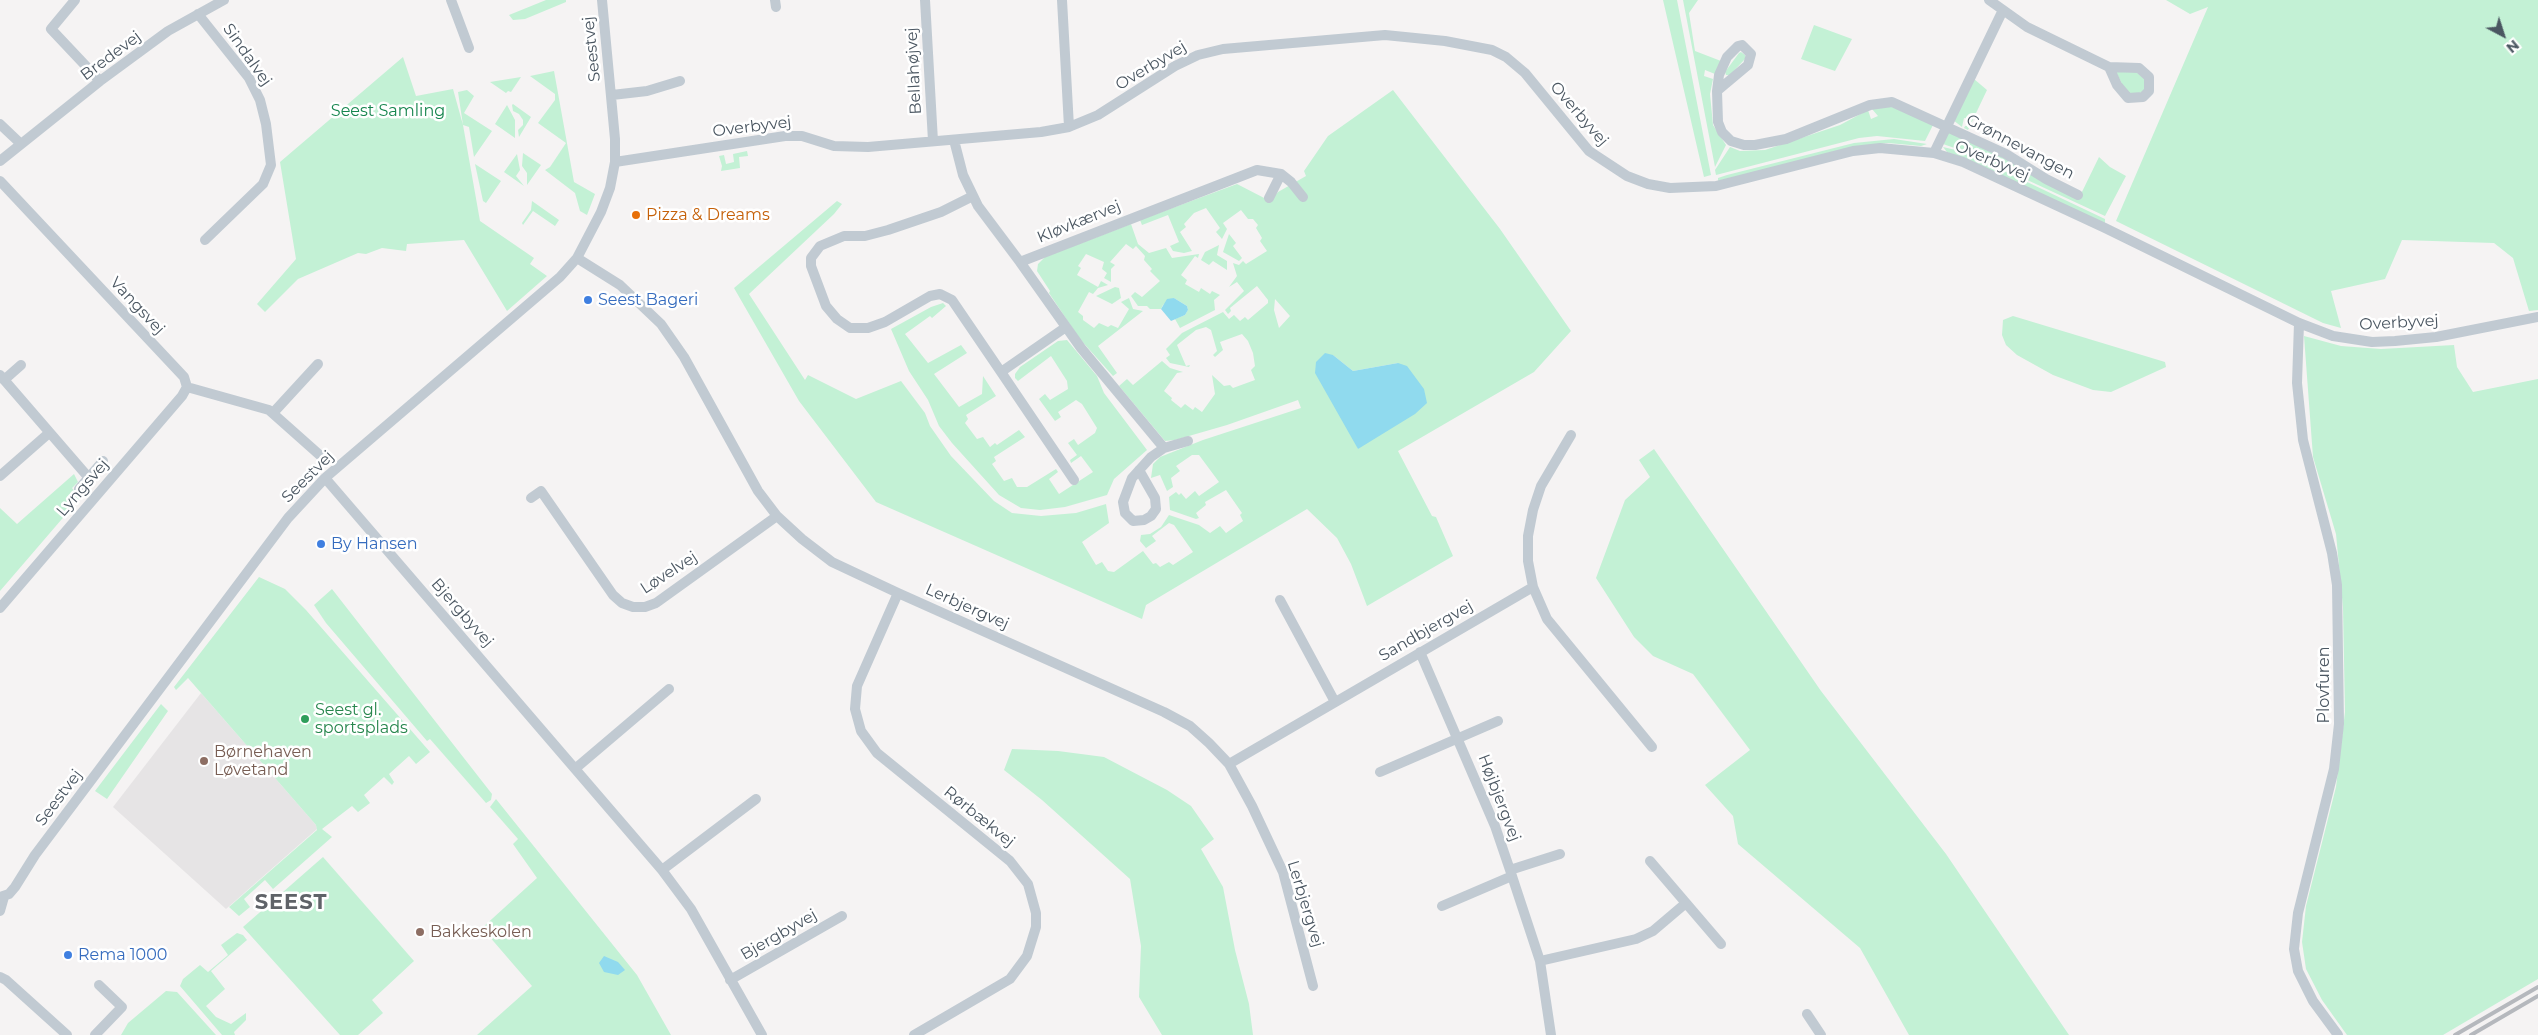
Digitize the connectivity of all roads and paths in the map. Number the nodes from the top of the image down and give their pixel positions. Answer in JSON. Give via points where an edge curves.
{"nodes":[{"id":1,"x":75,"y":0,"type":"edge"},
{"id":2,"x":224,"y":0,"type":"edge"},
{"id":3,"x":451,"y":0,"type":"edge"},
{"id":4,"x":602,"y":0,"type":"edge"},
{"id":5,"x":925,"y":0,"type":"edge"},
{"id":6,"x":1062,"y":0,"type":"edge"},
{"id":7,"x":1989,"y":0,"type":"edge"},
{"id":8,"x":2003,"y":10,"type":"junction"},
{"id":9,"x":198,"y":14,"type":"junction"},
{"id":10,"x":469,"y":48,"type":"dead end"},
{"id":11,"x":2109,"y":67,"type":"dead end"},
{"id":12,"x":100,"y":81,"type":"junction"},
{"id":13,"x":680,"y":81,"type":"dead end"},
{"id":14,"x":1717,"y":91,"type":"dead end"},
{"id":15,"x":612,"y":94,"type":"junction"},
{"id":16,"x":0,"y":124,"type":"edge"},
{"id":17,"x":1947,"y":126,"type":"junction"},
{"id":18,"x":1069,"y":127,"type":"junction"},
{"id":19,"x":954,"y":140,"type":"junction"},
{"id":20,"x":933,"y":141,"type":"junction"},
{"id":21,"x":21,"y":144,"type":"junction"},
{"id":22,"x":1934,"y":153,"type":"junction"},
{"id":23,"x":0,"y":161,"type":"edge"},
{"id":24,"x":615,"y":162,"type":"junction"},
{"id":25,"x":1281,"y":174,"type":"junction"},
{"id":26,"x":0,"y":181,"type":"edge"},
{"id":27,"x":2078,"y":195,"type":"dead end"},
{"id":28,"x":973,"y":196,"type":"junction"},
{"id":29,"x":1303,"y":197,"type":"dead end"},
{"id":30,"x":1269,"y":198,"type":"dead end"},
{"id":31,"x":205,"y":240,"type":"dead end"},
{"id":32,"x":577,"y":258,"type":"junction"},
{"id":33,"x":1020,"y":262,"type":"junction"},
{"id":34,"x":2538,"y":317,"type":"edge"},
{"id":35,"x":2299,"y":323,"type":"junction"},
{"id":36,"x":1066,"y":326,"type":"junction"},
{"id":37,"x":318,"y":364,"type":"dead end"},
{"id":38,"x":22,"y":365,"type":"dead end"},
{"id":39,"x":1002,"y":372,"type":"junction"},
{"id":40,"x":2,"y":377,"type":"edge"},
{"id":41,"x":188,"y":387,"type":"junction"},
{"id":42,"x":273,"y":413,"type":"junction"},
{"id":43,"x":49,"y":433,"type":"junction"},
{"id":44,"x":1571,"y":435,"type":"dead end"},
{"id":45,"x":1188,"y":441,"type":"dead end"},
{"id":46,"x":1164,"y":448,"type":"junction"},
{"id":47,"x":323,"y":458,"type":"dead end"},
{"id":48,"x":103,"y":461,"type":"dead end"},
{"id":49,"x":1140,"y":470,"type":"junction"},
{"id":50,"x":0,"y":476,"type":"edge"},
{"id":51,"x":89,"y":478,"type":"junction"},
{"id":52,"x":325,"y":478,"type":"junction"},
{"id":53,"x":1074,"y":480,"type":"dead end"},
{"id":54,"x":79,"y":489,"type":"dead end"},
{"id":55,"x":532,"y":498,"type":"dead end"},
{"id":56,"x":777,"y":516,"type":"junction"},
{"id":57,"x":1533,"y":587,"type":"junction"},
{"id":58,"x":898,"y":593,"type":"junction"},
{"id":59,"x":1280,"y":600,"type":"dead end"},
{"id":60,"x":0,"y":608,"type":"edge"},
{"id":61,"x":1420,"y":652,"type":"junction"},
{"id":62,"x":669,"y":689,"type":"dead end"},
{"id":63,"x":1335,"y":702,"type":"junction"},
{"id":64,"x":1498,"y":721,"type":"dead end"},
{"id":65,"x":1458,"y":738,"type":"junction"},
{"id":66,"x":1652,"y":747,"type":"dead end"},
{"id":67,"x":1229,"y":764,"type":"junction"},
{"id":68,"x":576,"y":768,"type":"junction"},
{"id":69,"x":1380,"y":772,"type":"dead end"},
{"id":70,"x":756,"y":799,"type":"dead end"},
{"id":71,"x":1560,"y":854,"type":"dead end"},
{"id":72,"x":1650,"y":861,"type":"dead end"},
{"id":73,"x":662,"y":870,"type":"junction"},
{"id":74,"x":1511,"y":873,"type":"junction"},
{"id":75,"x":2,"y":897,"type":"edge"},
{"id":76,"x":1686,"y":903,"type":"junction"},
{"id":77,"x":1442,"y":906,"type":"dead end"},
{"id":78,"x":0,"y":911,"type":"edge"},
{"id":79,"x":842,"y":916,"type":"dead end"},
{"id":80,"x":1720,"y":944,"type":"dead end"},
{"id":81,"x":1540,"y":961,"type":"junction"},
{"id":82,"x":0,"y":978,"type":"edge"},
{"id":83,"x":730,"y":980,"type":"junction"},
{"id":84,"x":99,"y":985,"type":"dead end"},
{"id":85,"x":1313,"y":986,"type":"dead end"},
{"id":86,"x":1806,"y":1014,"type":"dead end"},
{"id":87,"x":1818,"y":1034,"type":"edge"},
{"id":88,"x":67,"y":1035,"type":"edge"},
{"id":89,"x":95,"y":1035,"type":"edge"},
{"id":90,"x":762,"y":1035,"type":"edge"},
{"id":91,"x":914,"y":1035,"type":"edge"},
{"id":92,"x":1551,"y":1035,"type":"edge"},
{"id":93,"x":2338,"y":1035,"type":"edge"}],
"edges":[{"from":1,"to":12,"type":"street","via":[[51,29]]},
{"from":2,"to":9,"type":"street","name":"Bredevej"},
{"from":3,"to":10,"type":"street"},
{"from":4,"to":15,"type":"street","name":"Seestvej"},
{"from":5,"to":20,"type":"street","name":"Bellahøjvej"},
{"from":6,"to":18,"type":"street"},
{"from":7,"to":8,"type":"street"},
{"from":8,"to":11,"type":"street","via":[[2027,27]]},
{"from":8,"to":17,"type":"street","name":"Grønnevangen"},
{"from":9,"to":12,"type":"street","name":"Bredevej"},
{"from":9,"to":31,"type":"street","name":"Sindalvej","via":[[249,78],[260,100],[271,165],[263,184]]},
{"from":12,"to":21,"type":"street","name":"Bredevej"},
{"from":13,"to":15,"type":"street","name":"Seestvej","via":[[647,91]]},
{"from":14,"to":17,"type":"street","name":"Grønnevangen","via":[[1718,122],[1722,132],[1731,141],[1744,145],[1786,139],[1870,105],[1892,102]]},
{"from":15,"to":24,"type":"street","name":"Seestvej"},
{"from":16,"to":21,"type":"street"},
{"from":17,"to":22,"type":"street","name":"Grønnevangen"},
{"from":17,"to":27,"type":"street","name":"Grønnevangen","via":[[2006,154]]},
{"from":18,"to":19,"type":"street","name":"Overbyvej"},
{"from":18,"to":22,"type":"street","name":"Overbyvej","via":[[1098,115],[1198,55],[1223,49],[1385,35],[1445,41],[1492,50],[1506,57],[1525,74],[1589,151],[1620,172],[1648,184],[1670,188],[1716,186],[1854,151],[1880,148]]},
{"from":19,"to":20,"type":"street","name":"Overbyvej"},
{"from":19,"to":28,"type":"street","via":[[963,175]]},
{"from":20,"to":24,"type":"street","name":"Overbyvej","via":[[868,147],[785,136]]},
{"from":21,"to":23,"type":"street","name":"Bredevej"},
{"from":22,"to":35,"type":"street","name":"Overbyvej","via":[[1963,162],[2105,228]]},
{"from":24,"to":32,"type":"street","name":"Seestvej","via":[[601,212]]},
{"from":25,"to":29,"type":"street"},
{"from":25,"to":30,"type":"street"},
{"from":25,"to":33,"type":"street","name":"Kløvkærvej","via":[[1257,170]]},
{"from":26,"to":41,"type":"street","name":"Vangsvej","via":[[184,377]]},
{"from":28,"to":33,"type":"street"},
{"from":28,"to":39,"type":"street","via":[[942,212],[888,230],[865,236],[844,236],[820,246],[811,266],[826,306],[850,328],[868,328],[885,322],[930,296],[940,294],[952,300]]},
{"from":32,"to":52,"type":"street","name":"Seestvej","via":[[560,277]]},
{"from":32,"to":56,"type":"street","name":"Lerbjergvej","via":[[620,284],[661,324],[684,357],[758,491]]},
{"from":33,"to":36,"type":"street"},
{"from":34,"to":35,"type":"street","name":"Overbyvej","via":[[2436,337],[2372,342],[2333,336]]},
{"from":35,"to":93,"type":"street","name":"Plovfuren","via":[[2297,383],[2303,440],[2337,585],[2339,724],[2334,769],[2298,913],[2294,949],[2298,971],[2313,1001]]},
{"from":36,"to":39,"type":"street"},
{"from":36,"to":46,"type":"street"},
{"from":37,"to":42,"type":"street"},
{"from":38,"to":40,"type":"street"},
{"from":39,"to":53,"type":"street"},
{"from":40,"to":43,"type":"street"},
{"from":41,"to":42,"type":"street"},
{"from":41,"to":60,"type":"street","name":"Lyngsvej"},
{"from":42,"to":47,"type":"street"},
{"from":43,"to":50,"type":"street"},
{"from":43,"to":51,"type":"street"},
{"from":44,"to":57,"type":"street","via":[[1541,486],[1532,510],[1528,553]]},
{"from":45,"to":46,"type":"street"},
{"from":46,"to":49,"type":"street"},
{"from":48,"to":51,"type":"street"},
{"from":49,"to":49,"type":"street","via":[[1155,498],[1156,509],[1144,520],[1133,520],[1125,513],[1123,502],[1132,478]]},
{"from":51,"to":54,"type":"street"},
{"from":52,"to":68,"type":"street","name":"Bjergbyvej"},
{"from":52,"to":75,"type":"street","name":"Seestvej","via":[[288,518],[35,855],[15,887]]},
{"from":55,"to":56,"type":"street","name":"Løvelvej","via":[[541,491],[613,595],[633,607],[656,603]]},
{"from":56,"to":58,"type":"street","name":"Lerbjergvej","via":[[832,562]]},
{"from":57,"to":61,"type":"street","name":"Sandbjergvej"},
{"from":57,"to":66,"type":"street","via":[[1547,619]]},
{"from":58,"to":67,"type":"street","name":"Lerbjergvej","via":[[1164,712],[1190,726]]},
{"from":58,"to":91,"type":"street","name":"Rørbækvej","via":[[857,686],[855,708],[861,731],[877,753],[1010,861],[1028,884],[1036,913],[1036,927],[1027,956],[1010,979]]},
{"from":59,"to":63,"type":"street"},
{"from":61,"to":63,"type":"street","name":"Sandbjergvej"},
{"from":61,"to":65,"type":"street","name":"Højbjergvej"},
{"from":62,"to":68,"type":"street"},
{"from":63,"to":67,"type":"street","name":"Sandbjergvej"},
{"from":64,"to":65,"type":"street"},
{"from":65,"to":69,"type":"street"},
{"from":65,"to":74,"type":"street","name":"Højbjergvej"},
{"from":67,"to":85,"type":"street","name":"Lerbjergvej","via":[[1283,872]]},
{"from":68,"to":73,"type":"street","name":"Bjergbyvej"},
{"from":70,"to":73,"type":"street"},
{"from":71,"to":74,"type":"street"},
{"from":72,"to":76,"type":"street"},
{"from":73,"to":83,"type":"street","name":"Bjergbyvej","via":[[691,909]]},
{"from":74,"to":77,"type":"street"},
{"from":74,"to":81,"type":"street","name":"Højbjergvej"},
{"from":75,"to":78,"type":"street"},
{"from":76,"to":80,"type":"street"},
{"from":76,"to":81,"type":"street","via":[[1653,931],[1636,939]]},
{"from":79,"to":83,"type":"street","name":"Bjergbyvej"},
{"from":81,"to":92,"type":"street","name":"Højbjergvej"},
{"from":82,"to":88,"type":"street"},
{"from":83,"to":90,"type":"street","name":"Bjergbyvej"},
{"from":84,"to":89,"type":"street","via":[[122,1007]]},
{"from":86,"to":87,"type":"street"}]}
